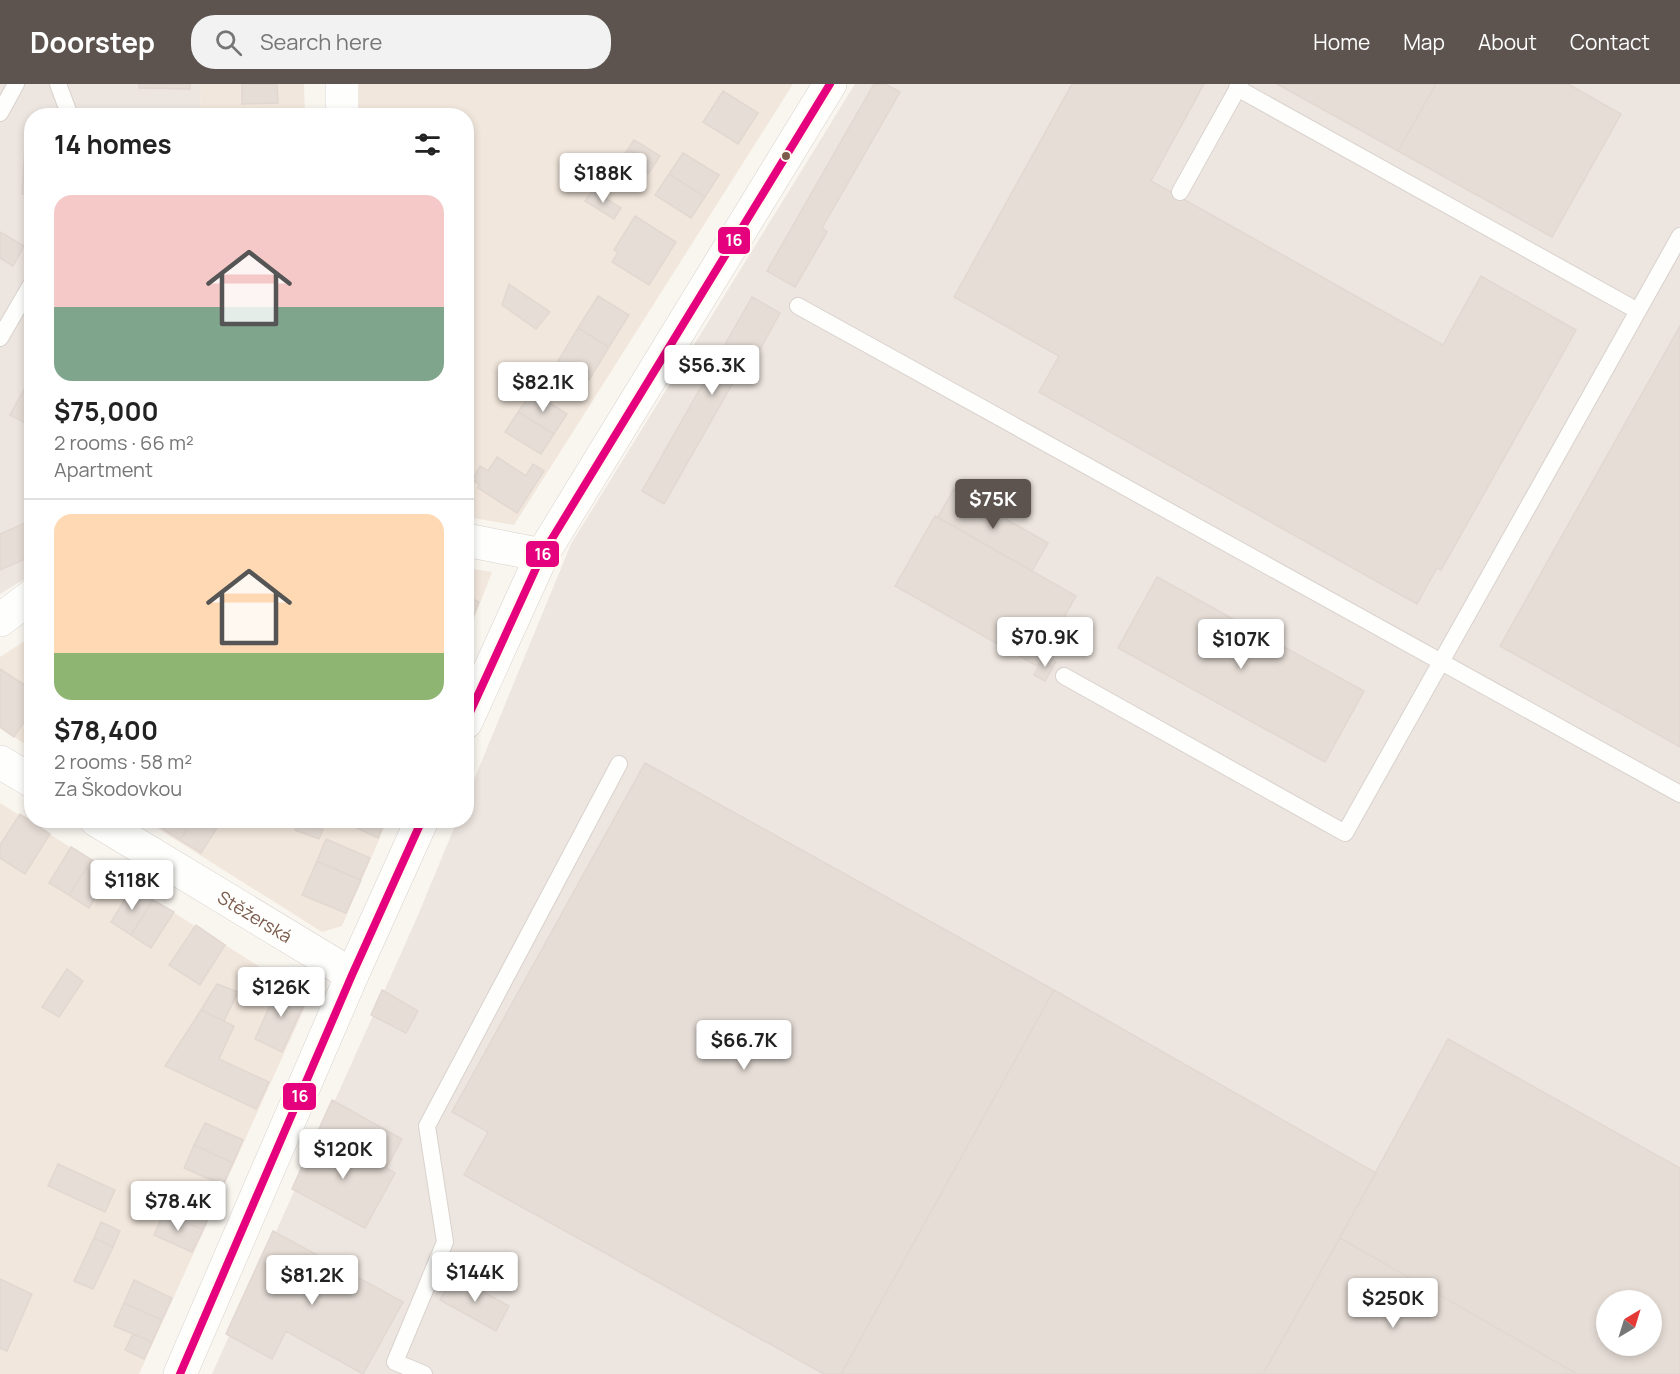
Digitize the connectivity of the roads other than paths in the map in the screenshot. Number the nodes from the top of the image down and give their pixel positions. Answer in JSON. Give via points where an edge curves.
{"nodes":[{"id":1,"x":16,"y":84,"type":"edge"},
{"id":2,"x":58,"y":84,"type":"edge"},
{"id":3,"x":342,"y":84,"type":"edge"},
{"id":4,"x":830,"y":84,"type":"edge"},
{"id":5,"x":1238,"y":86,"type":"edge"},
{"id":6,"x":67,"y":108,"type":"edge"},
{"id":7,"x":342,"y":108,"type":"edge"},
{"id":8,"x":0,"y":112,"type":"edge"},
{"id":9,"x":1180,"y":192,"type":"dead end"},
{"id":10,"x":1680,"y":236,"type":"edge"},
{"id":11,"x":24,"y":297,"type":"edge"},
{"id":12,"x":798,"y":306,"type":"dead end"},
{"id":13,"x":1638,"y":311,"type":"junction"},
{"id":14,"x":0,"y":338,"type":"edge"},
{"id":15,"x":474,"y":542,"type":"edge"},
{"id":16,"x":542,"y":555,"type":"junction"},
{"id":17,"x":24,"y":602,"type":"edge"},
{"id":18,"x":0,"y":620,"type":"edge"},
{"id":19,"x":1441,"y":662,"type":"junction"},
{"id":20,"x":1064,"y":676,"type":"dead end"},
{"id":21,"x":474,"y":704,"type":"edge"},
{"id":22,"x":0,"y":762,"type":"edge"},
{"id":23,"x":619,"y":764,"type":"dead end"},
{"id":24,"x":24,"y":776,"type":"edge"},
{"id":25,"x":1680,"y":794,"type":"edge"},
{"id":26,"x":109,"y":828,"type":"edge"},
{"id":27,"x":418,"y":828,"type":"edge"},
{"id":28,"x":352,"y":975,"type":"junction"},
{"id":29,"x":392,"y":1368,"type":"edge"},
{"id":30,"x":180,"y":1374,"type":"edge"},
{"id":31,"x":424,"y":1374,"type":"edge"}],
"edges":[{"from":1,"to":8,"type":"lane"},
{"from":2,"to":6,"type":"lane"},
{"from":3,"to":7,"type":"street"},
{"from":4,"to":16,"type":"street"},
{"from":5,"to":9,"type":"lane"},
{"from":5,"to":13,"type":"lane"},
{"from":10,"to":13,"type":"lane"},
{"from":11,"to":14,"type":"lane"},
{"from":12,"to":19,"type":"lane"},
{"from":13,"to":19,"type":"lane"},
{"from":15,"to":16,"type":"street"},
{"from":16,"to":21,"type":"street"},
{"from":17,"to":18,"type":"street"},
{"from":19,"to":20,"type":"lane","via":[[1345,833]]},
{"from":19,"to":25,"type":"lane"},
{"from":22,"to":24,"type":"street"},
{"from":23,"to":29,"type":"lane","via":[[427,1126],[445,1242]]},
{"from":26,"to":28,"type":"street","name":"Stěžerská"},
{"from":27,"to":28,"type":"street"},
{"from":28,"to":30,"type":"street"},
{"from":29,"to":31,"type":"lane"}]}
